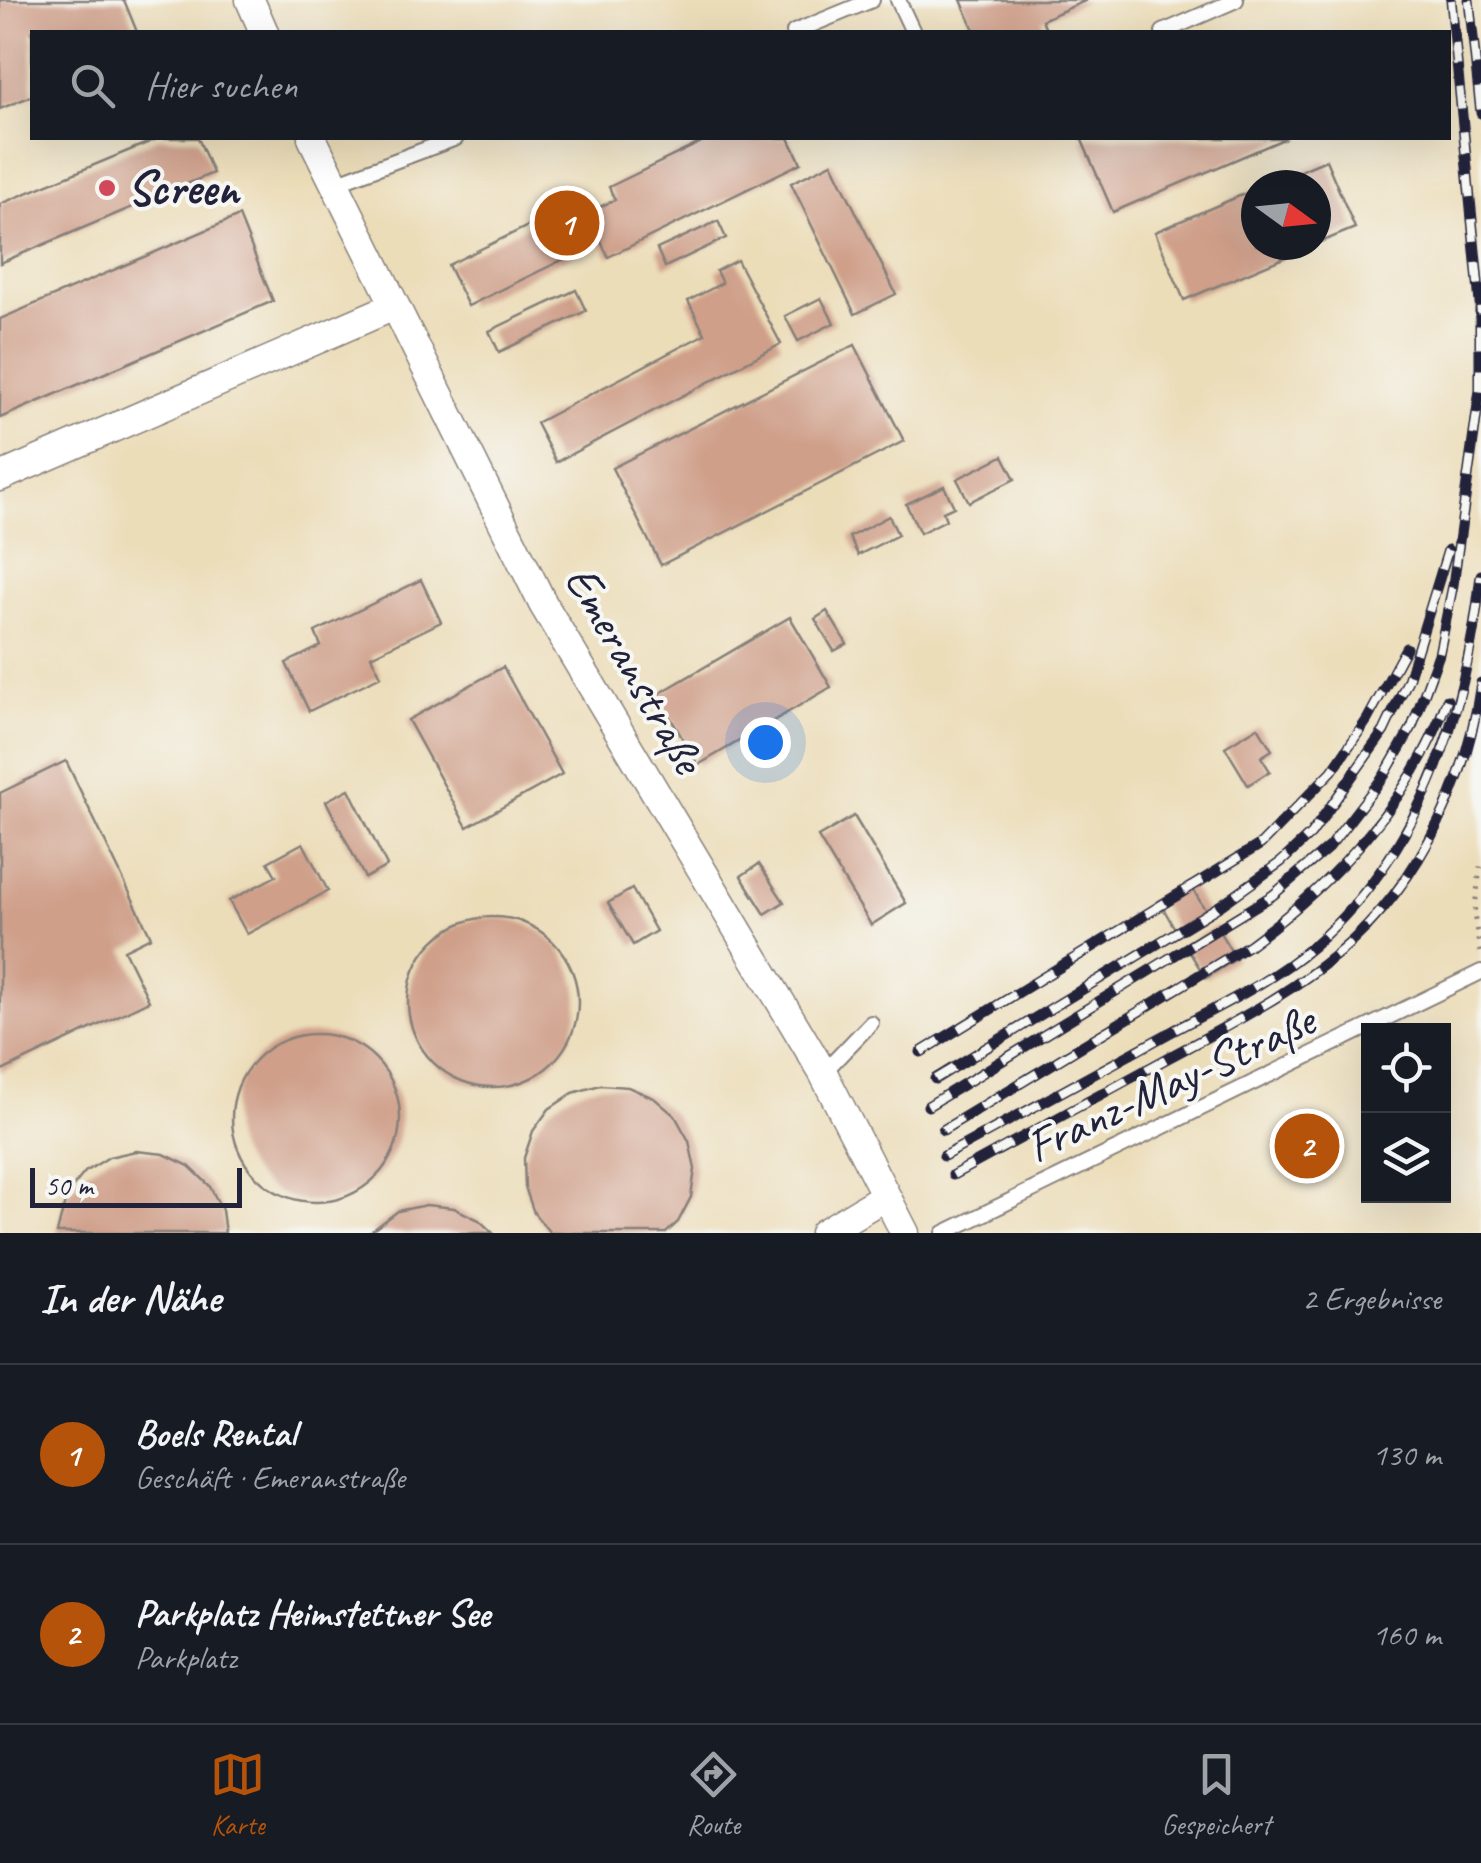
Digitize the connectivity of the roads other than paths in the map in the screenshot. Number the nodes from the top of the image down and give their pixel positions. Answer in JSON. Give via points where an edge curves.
{"nodes":[{"id":1,"x":250,"y":0,"type":"edge"},
{"id":2,"x":872,"y":0,"type":"edge"},
{"id":3,"x":1236,"y":0,"type":"edge"},
{"id":4,"x":902,"y":1,"type":"edge"},
{"id":5,"x":263,"y":30,"type":"edge"},
{"id":6,"x":799,"y":30,"type":"edge"},
{"id":7,"x":912,"y":30,"type":"edge"},
{"id":8,"x":1168,"y":30,"type":"edge"},
{"id":9,"x":313,"y":140,"type":"edge"},
{"id":10,"x":451,"y":140,"type":"edge"},
{"id":11,"x":334,"y":184,"type":"junction"},
{"id":12,"x":392,"y":307,"type":"junction"},
{"id":13,"x":0,"y":476,"type":"edge"},
{"id":14,"x":1481,"y":972,"type":"edge"},
{"id":15,"x":871,"y":1023,"type":"dead end"},
{"id":16,"x":823,"y":1073,"type":"junction"},
{"id":17,"x":885,"y":1196,"type":"junction"},
{"id":18,"x":824,"y":1233,"type":"edge"},
{"id":19,"x":905,"y":1233,"type":"edge"},
{"id":20,"x":944,"y":1233,"type":"edge"}],
"edges":[{"from":1,"to":5,"type":"street"},
{"from":2,"to":6,"type":"lane"},
{"from":3,"to":8,"type":"lane"},
{"from":4,"to":7,"type":"lane"},
{"from":9,"to":11,"type":"street","name":"Emeranstraße"},
{"from":10,"to":11,"type":"lane"},
{"from":11,"to":12,"type":"street","name":"Emeranstraße"},
{"from":12,"to":13,"type":"street"},
{"from":12,"to":16,"type":"street","name":"Emeranstraße","via":[[560,635]]},
{"from":14,"to":20,"type":"lane","name":"Franz-May-Straße"},
{"from":15,"to":16,"type":"lane"},
{"from":16,"to":17,"type":"street","name":"Emeranstraße"},
{"from":17,"to":18,"type":"street"},
{"from":17,"to":19,"type":"street","name":"Emeranstraße"}]}
